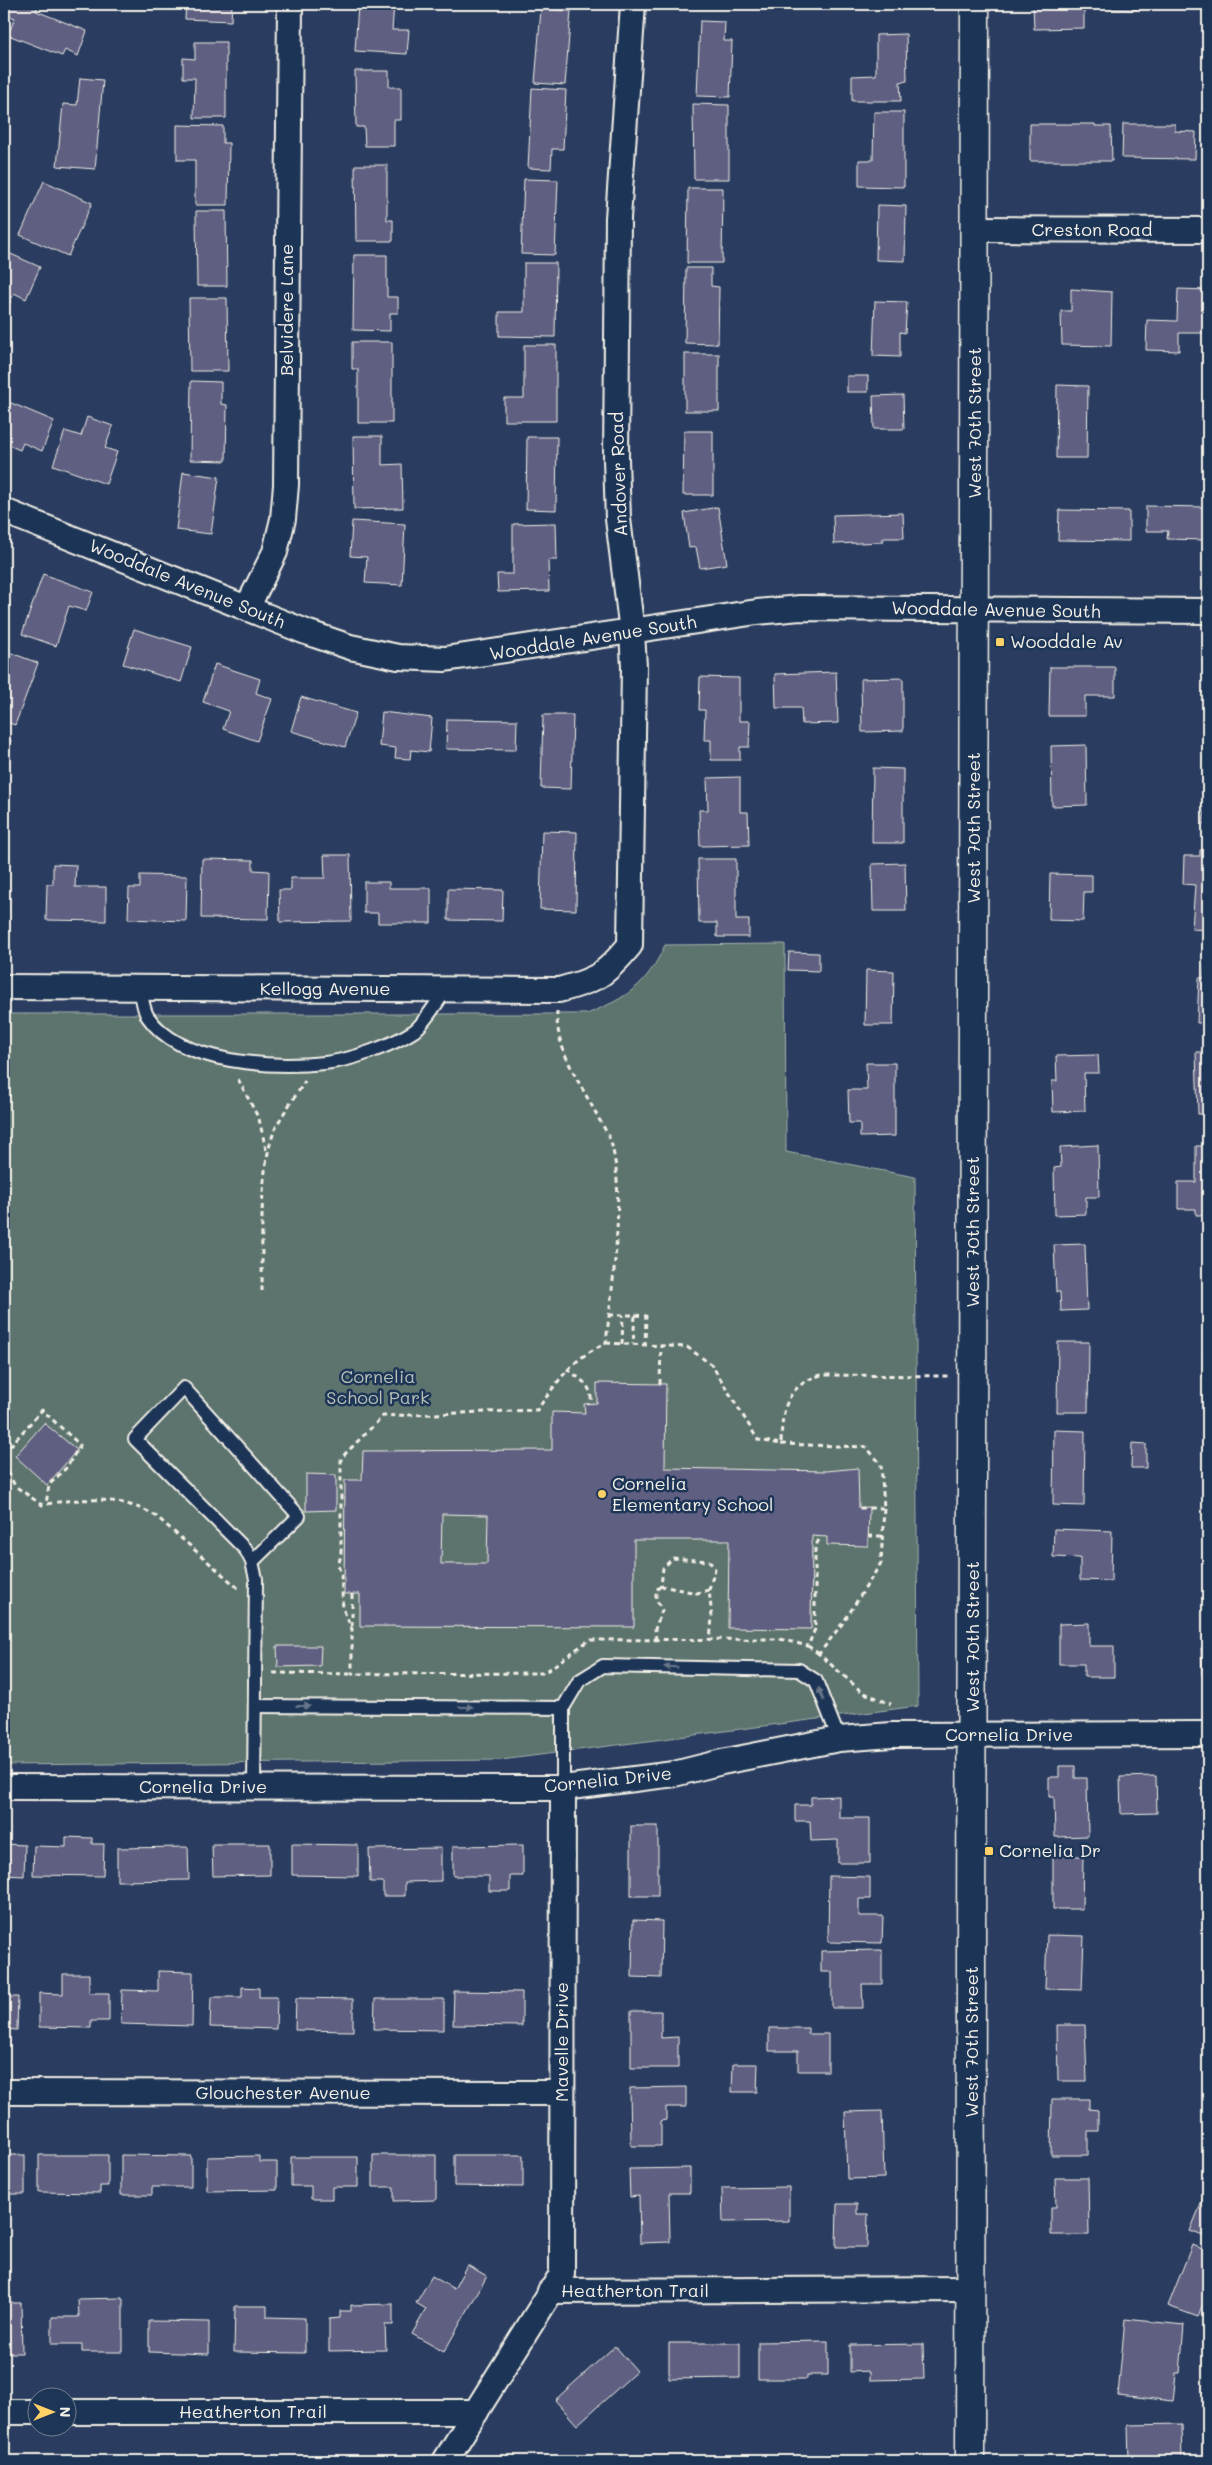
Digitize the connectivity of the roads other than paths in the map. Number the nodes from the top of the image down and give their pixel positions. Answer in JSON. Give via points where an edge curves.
{"nodes":[{"id":1,"x":290,"y":4,"type":"edge"},
{"id":2,"x":632,"y":4,"type":"edge"},
{"id":3,"x":975,"y":4,"type":"edge"},
{"id":4,"x":976,"y":230,"type":"junction"},
{"id":5,"x":1208,"y":230,"type":"edge"},
{"id":6,"x":4,"y":511,"type":"edge"},
{"id":7,"x":247,"y":608,"type":"junction"},
{"id":8,"x":974,"y":610,"type":"junction"},
{"id":9,"x":1208,"y":611,"type":"edge"},
{"id":10,"x":632,"y":632,"type":"junction"},
{"id":11,"x":630,"y":945,"type":"joint"},
{"id":12,"x":4,"y":987,"type":"edge"},
{"id":13,"x":140,"y":988,"type":"junction"},
{"id":14,"x":446,"y":990,"type":"junction"},
{"id":15,"x":252,"y":1562,"type":"junction"},
{"id":16,"x":254,"y":1706,"type":"junction"},
{"id":17,"x":563,"y":1708,"type":"junction"},
{"id":18,"x":1208,"y":1734,"type":"edge"},
{"id":19,"x":973,"y":1735,"type":"junction"},
{"id":20,"x":839,"y":1739,"type":"junction"},
{"id":21,"x":4,"y":1787,"type":"edge"},
{"id":22,"x":254,"y":1788,"type":"junction"},
{"id":23,"x":563,"y":1788,"type":"junction"},
{"id":24,"x":4,"y":2092,"type":"edge"},
{"id":25,"x":562,"y":2093,"type":"junction"},
{"id":26,"x":971,"y":2289,"type":"junction"},
{"id":27,"x":550,"y":2292,"type":"junction"},
{"id":28,"x":4,"y":2412,"type":"edge"},
{"id":29,"x":28,"y":2412,"type":"edge"},
{"id":30,"x":78,"y":2412,"type":"edge"},
{"id":31,"x":476,"y":2412,"type":"junction"},
{"id":32,"x":445,"y":2461,"type":"edge"},
{"id":33,"x":970,"y":2461,"type":"edge"}],
"edges":[{"from":1,"to":7,"type":"street","name":"Belvidere Lane","via":[[286,485],[283,519],[275,552]]},
{"from":2,"to":10,"type":"street","name":"Andover Road","via":[[618,218],[616,450],[618,519]]},
{"from":3,"to":4,"type":"street","name":"West 70th Street"},
{"from":4,"to":5,"type":"street","name":"Creston Road"},
{"from":4,"to":8,"type":"street","name":"West 70th Street"},
{"from":6,"to":7,"type":"street","name":"Wooddale Avenue South"},
{"from":7,"to":10,"type":"street","name":"Wooddale Avenue South","via":[[350,647],[398,657],[445,659]]},
{"from":8,"to":9,"type":"street","name":"Wooddale Avenue South"},
{"from":8,"to":10,"type":"street","name":"Wooddale Avenue South","via":[[800,608]]},
{"from":8,"to":19,"type":"street","name":"West 70th Street"},
{"from":10,"to":11,"type":"street","name":"Andover Road"},
{"from":11,"to":14,"type":"street","name":"Kellogg Avenue","via":[[611,968],[587,982],[559,990]]},
{"from":12,"to":13,"type":"street","name":"Kellogg Avenue"},
{"from":13,"to":14,"type":"street","name":"Kellogg Avenue"},
{"from":13,"to":14,"type":"lane","via":[[147,1016],[174,1042],[227,1058],[270,1065],[326,1062],[375,1050],[415,1031]]},
{"from":15,"to":15,"type":"lane","via":[[246,1550],[136,1440],[184,1388],[299,1516]]},
{"from":15,"to":16,"type":"lane","via":[[256,1579]]},
{"from":16,"to":17,"type":"lane","one_way":true},
{"from":16,"to":22,"type":"lane"},
{"from":20,"to":17,"type":"lane","one_way":true,"via":[[816,1681],[799,1670],[603,1666],[579,1681]]},
{"from":17,"to":23,"type":"lane"},
{"from":18,"to":19,"type":"street","name":"Cornelia Drive"},
{"from":19,"to":20,"type":"street","name":"Cornelia Drive"},
{"from":19,"to":26,"type":"street","name":"West 70th Street"},
{"from":20,"to":23,"type":"street","name":"Cornelia Drive","via":[[674,1774]]},
{"from":21,"to":22,"type":"street","name":"Cornelia Drive"},
{"from":22,"to":23,"type":"street","name":"Cornelia Drive"},
{"from":23,"to":25,"type":"street","name":"Mavelle Drive"},
{"from":24,"to":25,"type":"street","name":"Glouchester Avenue"},
{"from":25,"to":27,"type":"street","name":"Mavelle Drive","via":[[562,2274]]},
{"from":26,"to":27,"type":"street","name":"Heatherton Trail"},
{"from":26,"to":33,"type":"street","name":"West 70th Street"},
{"from":27,"to":31,"type":"street","name":"Heatherton Trail"},
{"from":28,"to":29,"type":"street"},
{"from":30,"to":31,"type":"street","name":"Heatherton Trail"},
{"from":31,"to":32,"type":"street"}]}
